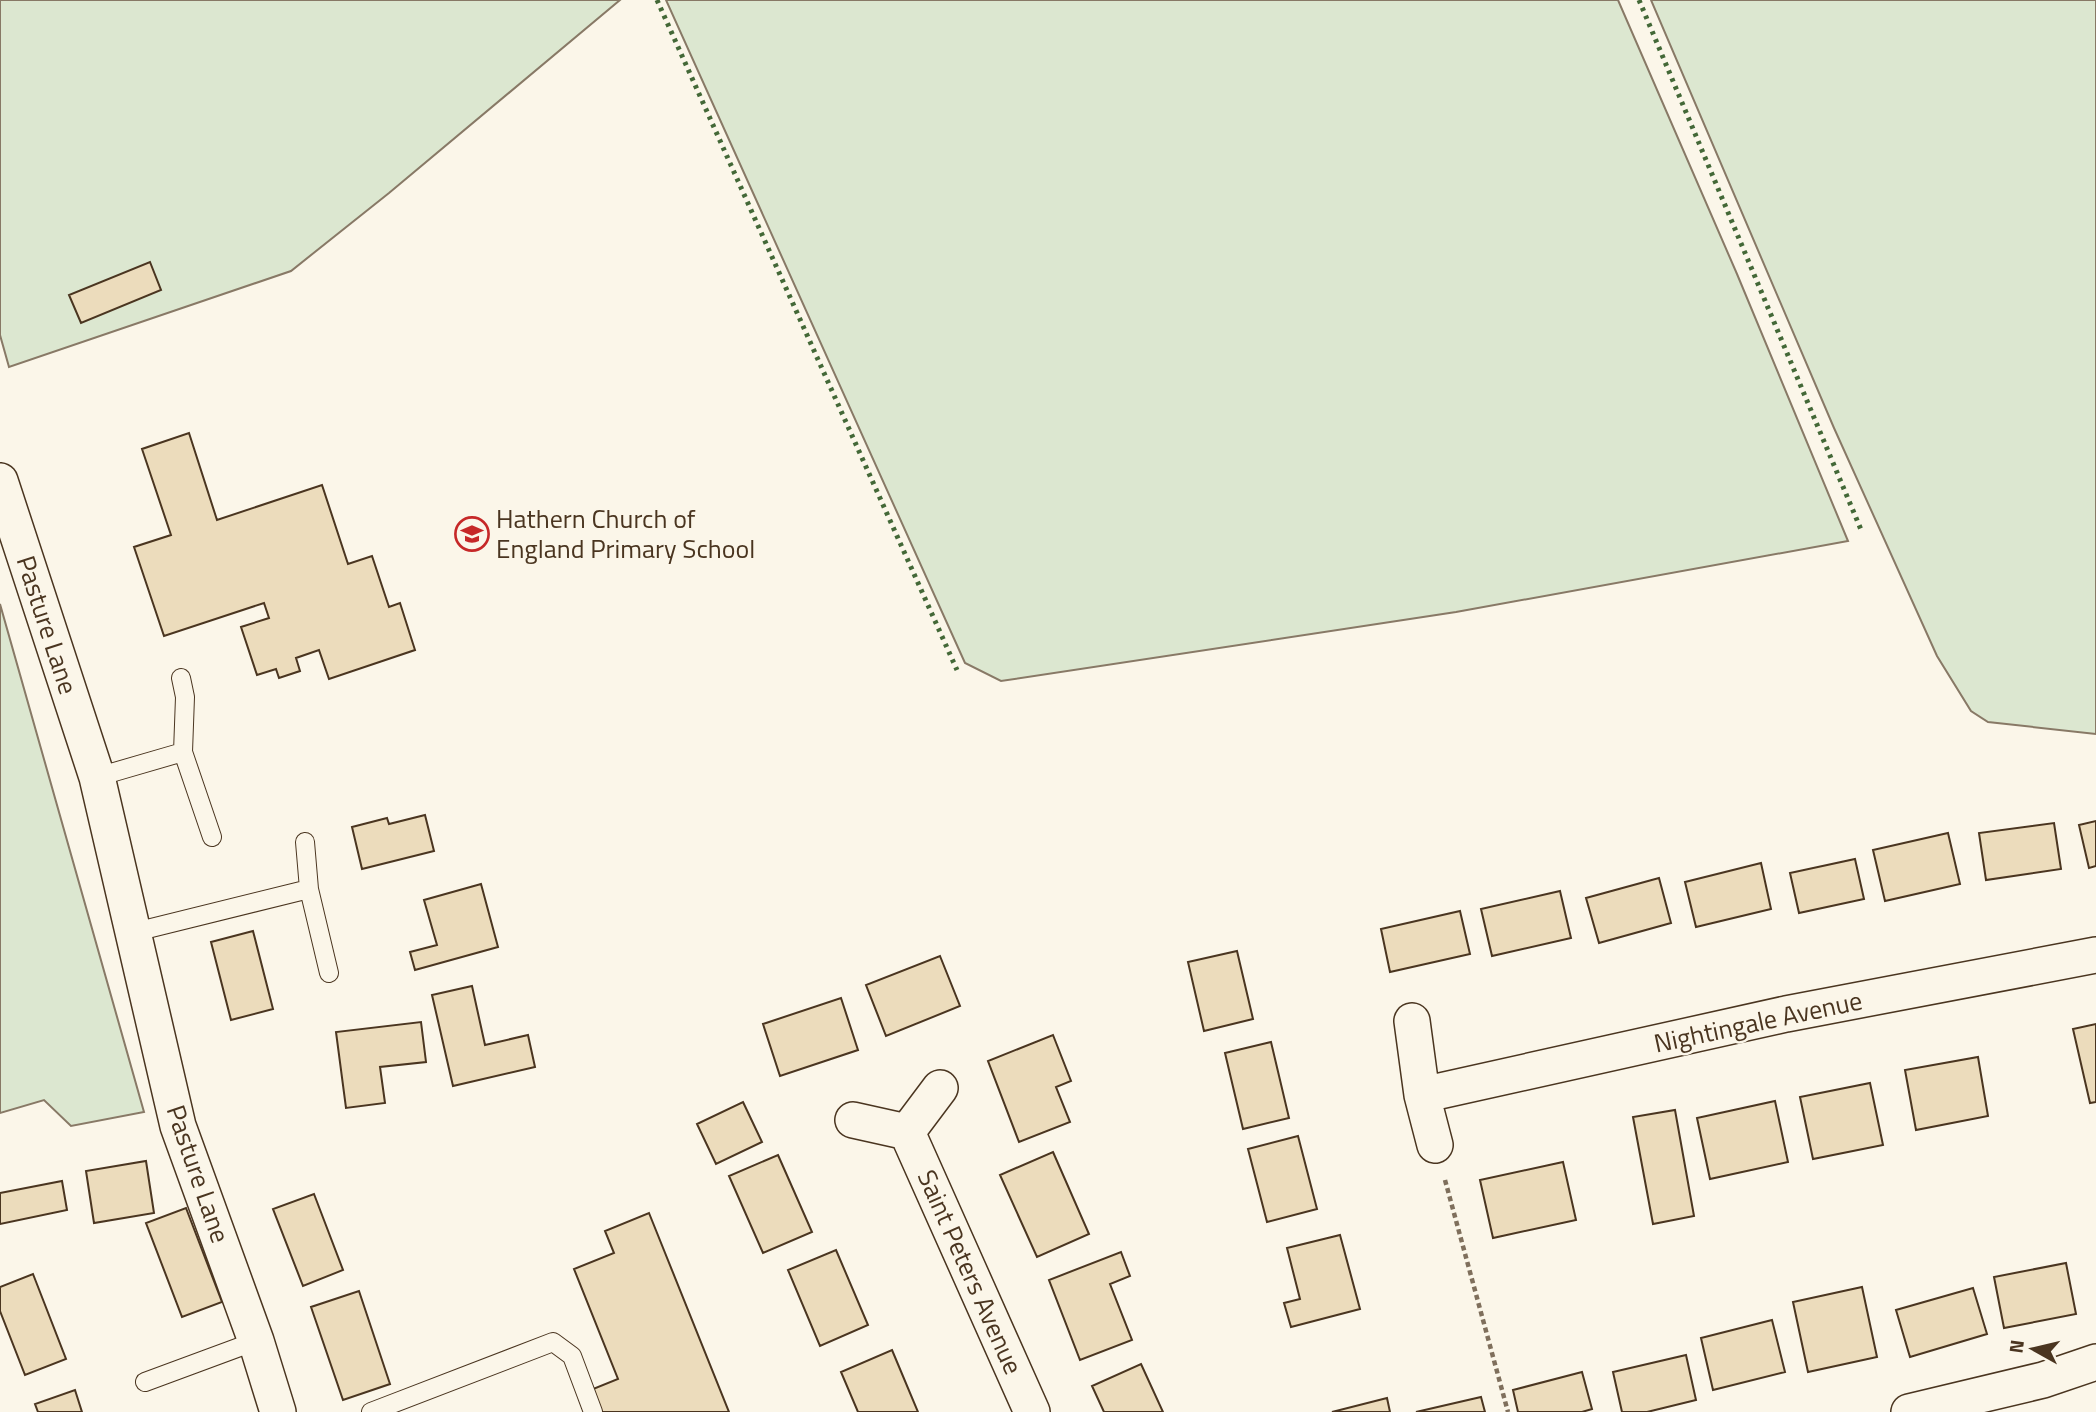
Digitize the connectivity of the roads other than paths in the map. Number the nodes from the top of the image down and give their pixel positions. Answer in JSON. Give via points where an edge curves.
{"nodes":[{"id":1,"x":0,"y":481,"type":"edge"},
{"id":2,"x":181,"y":678,"type":"dead end"},
{"id":3,"x":183,"y":752,"type":"junction"},
{"id":4,"x":97,"y":777,"type":"junction"},
{"id":5,"x":212,"y":837,"type":"dead end"},
{"id":6,"x":305,"y":842,"type":"dead end"},
{"id":7,"x":309,"y":889,"type":"junction"},
{"id":8,"x":135,"y":932,"type":"junction"},
{"id":9,"x":2096,"y":956,"type":"edge"},
{"id":10,"x":329,"y":973,"type":"dead end"},
{"id":11,"x":1412,"y":1021,"type":"dead end"},
{"id":12,"x":940,"y":1088,"type":"dead end"},
{"id":13,"x":1422,"y":1095,"type":"junction"},
{"id":14,"x":853,"y":1120,"type":"dead end"},
{"id":15,"x":908,"y":1132,"type":"junction"},
{"id":16,"x":1435,"y":1145,"type":"road end"},
{"id":17,"x":256,"y":1341,"type":"junction"},
{"id":18,"x":2096,"y":1362,"type":"edge"},
{"id":19,"x":145,"y":1382,"type":"dead end"},
{"id":20,"x":278,"y":1412,"type":"edge"},
{"id":21,"x":371,"y":1412,"type":"edge"},
{"id":22,"x":593,"y":1412,"type":"edge"},
{"id":23,"x":1032,"y":1412,"type":"edge"},
{"id":24,"x":1909,"y":1412,"type":"edge"}],
"edges":[{"from":1,"to":4,"type":"street","name":"Pasture Lane"},
{"from":2,"to":3,"type":"lane"},
{"from":3,"to":4,"type":"lane"},
{"from":3,"to":5,"type":"lane"},
{"from":4,"to":8,"type":"street","name":"Pasture Lane"},
{"from":6,"to":7,"type":"lane"},
{"from":7,"to":8,"type":"lane"},
{"from":7,"to":10,"type":"lane"},
{"from":8,"to":17,"type":"street","name":"Pasture Lane","via":[[178,1126]]},
{"from":9,"to":13,"type":"street","name":"Nightingale Avenue","via":[[1786,1014]]},
{"from":11,"to":13,"type":"street"},
{"from":12,"to":15,"type":"street"},
{"from":13,"to":16,"type":"street"},
{"from":14,"to":15,"type":"street"},
{"from":15,"to":23,"type":"street","name":"Saint Peters Avenue"},
{"from":17,"to":19,"type":"lane"},
{"from":17,"to":20,"type":"street","name":"Pasture Lane"},
{"from":18,"to":24,"type":"street","via":[[2043,1380]]},
{"from":21,"to":22,"type":"lane","via":[[553,1342],[572,1356]]}]}
